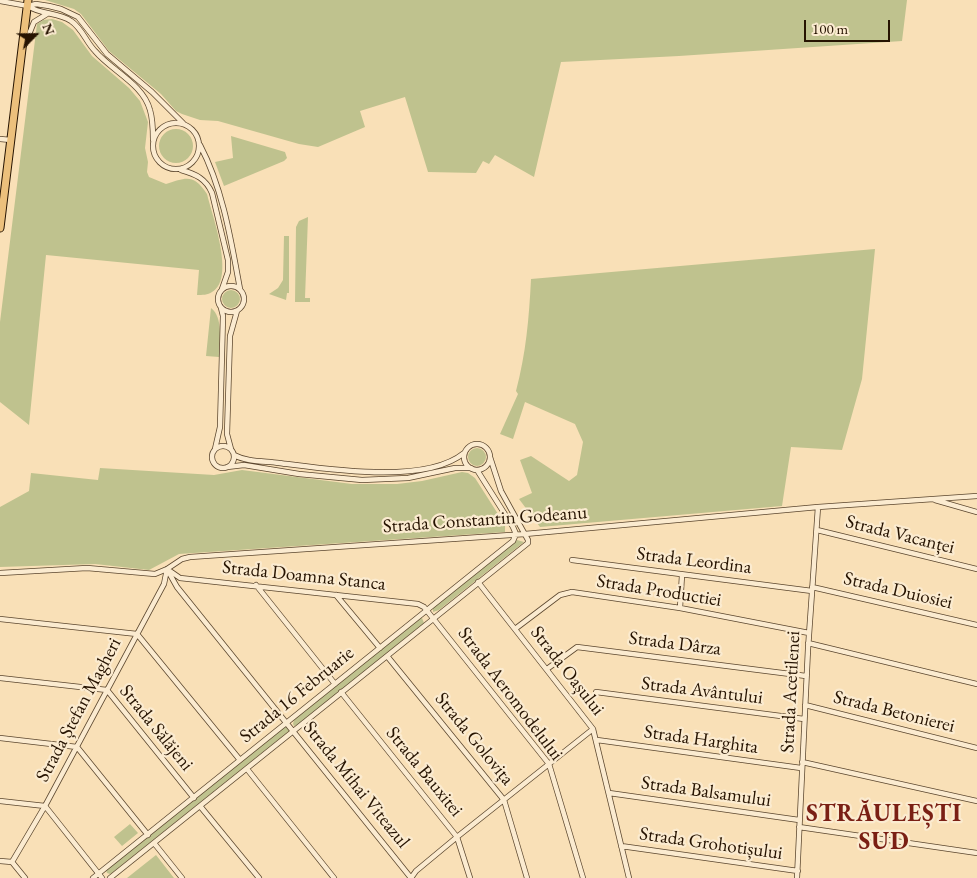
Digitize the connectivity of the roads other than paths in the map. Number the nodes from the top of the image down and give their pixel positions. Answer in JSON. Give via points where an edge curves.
{"nodes":[{"id":1,"x":41,"y":0,"type":"edge"},
{"id":2,"x":0,"y":1,"type":"edge"},
{"id":3,"x":28,"y":3,"type":"edge"},
{"id":4,"x":49,"y":6,"type":"junction"},
{"id":5,"x":49,"y":13,"type":"junction"},
{"id":6,"x":23,"y":50,"type":"junction"},
{"id":7,"x":183,"y":124,"type":"junction"},
{"id":8,"x":0,"y":138,"type":"edge"},
{"id":9,"x":11,"y":140,"type":"junction"},
{"id":10,"x":153,"y":140,"type":"junction"},
{"id":11,"x":200,"y":145,"type":"junction"},
{"id":12,"x":180,"y":169,"type":"junction"},
{"id":13,"x":0,"y":228,"type":"edge"},
{"id":14,"x":222,"y":289,"type":"junction"},
{"id":15,"x":240,"y":289,"type":"junction"},
{"id":16,"x":221,"y":308,"type":"junction"},
{"id":17,"x":237,"y":311,"type":"junction"},
{"id":18,"x":215,"y":449,"type":"junction"},
{"id":19,"x":230,"y":449,"type":"junction"},
{"id":20,"x":464,"y":453,"type":"junction"},
{"id":21,"x":234,"y":455,"type":"junction"},
{"id":22,"x":490,"y":457,"type":"junction"},
{"id":23,"x":227,"y":467,"type":"junction"},
{"id":24,"x":471,"y":468,"type":"junction"},
{"id":25,"x":477,"y":470,"type":"junction"},
{"id":26,"x":977,"y":496,"type":"edge"},
{"id":27,"x":932,"y":499,"type":"junction"},
{"id":28,"x":818,"y":507,"type":"junction"},
{"id":29,"x":977,"y":512,"type":"edge"},
{"id":30,"x":817,"y":530,"type":"junction"},
{"id":31,"x":516,"y":534,"type":"junction"},
{"id":32,"x":525,"y":534,"type":"junction"},
{"id":33,"x":572,"y":560,"type":"dead end"},
{"id":34,"x":167,"y":569,"type":"junction"},
{"id":35,"x":977,"y":569,"type":"edge"},
{"id":36,"x":0,"y":573,"type":"edge"},
{"id":37,"x":682,"y":575,"type":"junction"},
{"id":38,"x":478,"y":582,"type":"junction"},
{"id":39,"x":256,"y":585,"type":"junction"},
{"id":40,"x":812,"y":589,"type":"junction"},
{"id":41,"x":336,"y":594,"type":"junction"},
{"id":42,"x":680,"y":608,"type":"junction"},
{"id":43,"x":426,"y":610,"type":"junction"},
{"id":44,"x":0,"y":618,"type":"edge"},
{"id":45,"x":433,"y":618,"type":"junction"},
{"id":46,"x":977,"y":625,"type":"edge"},
{"id":47,"x":515,"y":629,"type":"junction"},
{"id":48,"x":808,"y":633,"type":"junction"},
{"id":49,"x":137,"y":634,"type":"junction"},
{"id":50,"x":808,"y":643,"type":"junction"},
{"id":51,"x":380,"y":648,"type":"junction"},
{"id":52,"x":387,"y":656,"type":"junction"},
{"id":53,"x":546,"y":669,"type":"junction"},
{"id":54,"x":806,"y":676,"type":"junction"},
{"id":55,"x":0,"y":678,"type":"edge"},
{"id":56,"x":335,"y":684,"type":"junction"},
{"id":57,"x":977,"y":684,"type":"edge"},
{"id":58,"x":107,"y":690,"type":"junction"},
{"id":59,"x":341,"y":692,"type":"junction"},
{"id":60,"x":596,"y":692,"type":"dead end"},
{"id":61,"x":805,"y":705,"type":"junction"},
{"id":62,"x":804,"y":719,"type":"junction"},
{"id":63,"x":286,"y":723,"type":"junction"},
{"id":64,"x":593,"y":729,"type":"junction"},
{"id":65,"x":292,"y":731,"type":"junction"},
{"id":66,"x":0,"y":738,"type":"edge"},
{"id":67,"x":597,"y":740,"type":"junction"},
{"id":68,"x":77,"y":747,"type":"junction"},
{"id":69,"x":977,"y":748,"type":"edge"},
{"id":70,"x":240,"y":760,"type":"junction"},
{"id":71,"x":802,"y":762,"type":"junction"},
{"id":72,"x":549,"y":764,"type":"junction"},
{"id":73,"x":801,"y":768,"type":"junction"},
{"id":74,"x":247,"y":769,"type":"junction"},
{"id":75,"x":609,"y":793,"type":"junction"},
{"id":76,"x":194,"y":798,"type":"junction"},
{"id":77,"x":504,"y":800,"type":"junction"},
{"id":78,"x":0,"y":801,"type":"edge"},
{"id":79,"x":977,"y":801,"type":"edge"},
{"id":80,"x":45,"y":806,"type":"junction"},
{"id":81,"x":200,"y":806,"type":"junction"},
{"id":82,"x":800,"y":820,"type":"junction"},
{"id":83,"x":799,"y":827,"type":"junction"},
{"id":84,"x":148,"y":835,"type":"junction"},
{"id":85,"x":457,"y":837,"type":"junction"},
{"id":86,"x":154,"y":843,"type":"junction"},
{"id":87,"x":621,"y":846,"type":"junction"},
{"id":88,"x":977,"y":854,"type":"edge"},
{"id":89,"x":0,"y":861,"type":"edge"},
{"id":90,"x":12,"y":862,"type":"junction"},
{"id":91,"x":798,"y":872,"type":"junction"},
{"id":92,"x":100,"y":876,"type":"edge"},
{"id":93,"x":25,"y":878,"type":"edge"},
{"id":94,"x":93,"y":878,"type":"edge"},
{"id":95,"x":110,"y":878,"type":"edge"},
{"id":96,"x":182,"y":878,"type":"edge"},
{"id":97,"x":259,"y":878,"type":"edge"},
{"id":98,"x":334,"y":878,"type":"edge"},
{"id":99,"x":411,"y":878,"type":"edge"},
{"id":100,"x":470,"y":878,"type":"edge"},
{"id":101,"x":527,"y":878,"type":"edge"},
{"id":102,"x":583,"y":878,"type":"edge"},
{"id":103,"x":628,"y":878,"type":"edge"},
{"id":104,"x":797,"y":878,"type":"edge"}],
"edges":[{"from":1,"to":4,"type":"street"},
{"from":2,"to":3,"type":"street"},
{"from":3,"to":4,"type":"street"},
{"from":3,"to":5,"type":"street","via":[[35,11]]},
{"from":3,"to":6,"type":"main road"},
{"from":4,"to":7,"type":"street","via":[[78,17],[107,54],[152,92]]},
{"from":5,"to":6,"type":"street","via":[[34,22]]},
{"from":5,"to":10,"type":"street","via":[[73,22],[94,51],[144,96],[150,108]]},
{"from":6,"to":9,"type":"main road"},
{"from":7,"to":10,"type":"street","via":[[177,122],[164,126]]},
{"from":7,"to":11,"type":"street","via":[[196,133]]},
{"from":8,"to":9,"type":"street"},
{"from":9,"to":13,"type":"main road"},
{"from":10,"to":12,"type":"street","via":[[159,162],[165,167]]},
{"from":11,"to":12,"type":"street","via":[[197,158]]},
{"from":11,"to":15,"type":"street","via":[[219,190]]},
{"from":12,"to":14,"type":"street","via":[[201,178],[212,193],[228,260]]},
{"from":14,"to":15,"type":"street","via":[[233,286]]},
{"from":14,"to":16,"type":"street","via":[[218,297]]},
{"from":15,"to":17,"type":"street","via":[[244,299]]},
{"from":16,"to":17,"type":"street"},
{"from":16,"to":18,"type":"street","via":[[220,427]]},
{"from":17,"to":19,"type":"street","via":[[230,336],[227,434]]},
{"from":18,"to":19,"type":"street","via":[[225,446]]},
{"from":18,"to":23,"type":"street","via":[[212,455],[214,463]]},
{"from":19,"to":21,"type":"street"},
{"from":20,"to":21,"type":"street","via":[[438,465],[394,472],[317,469]]},
{"from":20,"to":22,"type":"street","via":[[478,443],[487,448]]},
{"from":20,"to":24,"type":"street","via":[[466,464]]},
{"from":21,"to":23,"type":"street","via":[[233,462]]},
{"from":22,"to":25,"type":"street","via":[[485,467]]},
{"from":22,"to":32,"type":"street","via":[[501,491]]},
{"from":23,"to":24,"type":"street","via":[[244,465],[362,480],[408,478],[455,468]]},
{"from":24,"to":25,"type":"street"},
{"from":25,"to":31,"type":"street"},
{"from":26,"to":27,"type":"street","name":"Strada Constantin Godeanu"},
{"from":27,"to":28,"type":"street","name":"Strada Constantin Godeanu"},
{"from":27,"to":29,"type":"street"},
{"from":28,"to":30,"type":"street","name":"Strada Acetilenei"},
{"from":28,"to":32,"type":"street","name":"Strada Constantin Godeanu"},
{"from":30,"to":35,"type":"street","name":"Strada Vacanței"},
{"from":30,"to":40,"type":"street","name":"Strada Acetilenei"},
{"from":31,"to":32,"type":"street","name":"Strada Constantin Godeanu"},
{"from":31,"to":34,"type":"street","name":"Strada Constantin Godeanu","via":[[190,557]]},
{"from":31,"to":43,"type":"street","name":"Strada 16 Februarie","via":[[513,540]]},
{"from":32,"to":38,"type":"street","name":"Strada 16 Februarie","via":[[528,543]]},
{"from":33,"to":37,"type":"street","name":"Strada Leordina"},
{"from":34,"to":36,"type":"street","name":"Strada Constantin Godeanu","via":[[155,574],[87,568]]},
{"from":34,"to":39,"type":"street","name":"Strada Doamna Stanca","via":[[180,578]]},
{"from":34,"to":49,"type":"street","name":"Strada Ștefan Magheri","via":[[164,584]]},
{"from":34,"to":63,"type":"street","name":"Strada Mihai Viteazul","via":[[177,587]]},
{"from":37,"to":40,"type":"street","name":"Strada Leordina"},
{"from":37,"to":42,"type":"street"},
{"from":38,"to":45,"type":"street","name":"Strada 16 Februarie"},
{"from":38,"to":47,"type":"street","name":"Strada Oașului"},
{"from":39,"to":41,"type":"street","name":"Strada Doamna Stanca"},
{"from":39,"to":56,"type":"street"},
{"from":40,"to":46,"type":"street","name":"Strada Duiosiei"},
{"from":40,"to":48,"type":"street","name":"Strada Acetilenei"},
{"from":41,"to":43,"type":"street","name":"Strada Doamna Stanca","via":[[418,604]]},
{"from":41,"to":51,"type":"street"},
{"from":42,"to":47,"type":"street","name":"Strada Productiei","via":[[566,593]]},
{"from":42,"to":48,"type":"street","name":"Strada Productiei"},
{"from":43,"to":45,"type":"street","name":"Strada Doamna Stanca"},
{"from":43,"to":51,"type":"street","name":"Strada 16 Februarie"},
{"from":44,"to":49,"type":"street"},
{"from":45,"to":52,"type":"street","name":"Strada 16 Februarie"},
{"from":45,"to":72,"type":"street","name":"Strada Aeromodelului"},
{"from":47,"to":53,"type":"street","name":"Strada Oașului"},
{"from":48,"to":50,"type":"street","name":"Strada Acetilenei"},
{"from":49,"to":58,"type":"street","name":"Strada Ștefan Magheri"},
{"from":49,"to":70,"type":"street"},
{"from":50,"to":54,"type":"street","name":"Strada Acetilenei"},
{"from":50,"to":57,"type":"street"},
{"from":51,"to":56,"type":"street","name":"Strada 16 Februarie"},
{"from":52,"to":59,"type":"street","name":"Strada 16 Februarie"},
{"from":52,"to":77,"type":"street","name":"Strada Golovița"},
{"from":53,"to":54,"type":"street","name":"Strada Dârza","via":[[577,647]]},
{"from":53,"to":64,"type":"street","name":"Strada Oașului"},
{"from":54,"to":61,"type":"street","name":"Strada Acetilenei"},
{"from":55,"to":58,"type":"street","name":"Strada Sălăjeni"},
{"from":56,"to":63,"type":"street","name":"Strada 16 Februarie"},
{"from":58,"to":68,"type":"street","name":"Strada Ștefan Magheri"},
{"from":58,"to":76,"type":"street","name":"Strada Sălăjeni"},
{"from":59,"to":65,"type":"street","name":"Strada 16 Februarie"},
{"from":59,"to":85,"type":"street","name":"Strada Bauxitei"},
{"from":60,"to":62,"type":"street","name":"Strada Avântului"},
{"from":61,"to":62,"type":"street","name":"Strada Acetilenei"},
{"from":61,"to":69,"type":"street","name":"Strada Betonierei"},
{"from":62,"to":71,"type":"street","name":"Strada Acetilenei"},
{"from":63,"to":65,"type":"street","name":"Strada Mihai Viteazul"},
{"from":63,"to":70,"type":"street","name":"Strada 16 Februarie"},
{"from":64,"to":67,"type":"street","name":"Strada Oașului"},
{"from":64,"to":72,"type":"street"},
{"from":65,"to":74,"type":"street","name":"Strada 16 Februarie"},
{"from":65,"to":99,"type":"street","name":"Strada Mihai Viteazul"},
{"from":66,"to":68,"type":"street"},
{"from":67,"to":73,"type":"street","name":"Strada Harghita"},
{"from":67,"to":75,"type":"street","name":"Strada Oașului"},
{"from":68,"to":80,"type":"street","name":"Strada Ștefan Magheri"},
{"from":68,"to":84,"type":"street"},
{"from":70,"to":76,"type":"street","name":"Strada 16 Februarie"},
{"from":71,"to":73,"type":"street","name":"Strada Acetilenei"},
{"from":71,"to":79,"type":"street"},
{"from":72,"to":77,"type":"street"},
{"from":72,"to":102,"type":"street","name":"Strada Aeromodelului"},
{"from":73,"to":82,"type":"street","name":"Strada Acetilenei"},
{"from":74,"to":81,"type":"street","name":"Strada 16 Februarie"},
{"from":74,"to":98,"type":"street"},
{"from":75,"to":82,"type":"street","name":"Strada Balsamului"},
{"from":75,"to":87,"type":"street","name":"Strada Oașului"},
{"from":76,"to":84,"type":"street","name":"Strada 16 Februarie"},
{"from":77,"to":85,"type":"street"},
{"from":77,"to":101,"type":"street","name":"Strada Golovița"},
{"from":78,"to":80,"type":"street"},
{"from":80,"to":90,"type":"street","name":"Strada Ștefan Magheri"},
{"from":80,"to":92,"type":"street"},
{"from":81,"to":86,"type":"street","name":"Strada 16 Februarie"},
{"from":81,"to":97,"type":"street"},
{"from":82,"to":83,"type":"street","name":"Strada Acetilenei"},
{"from":83,"to":88,"type":"street"},
{"from":83,"to":91,"type":"street","name":"Strada Acetilenei"},
{"from":84,"to":92,"type":"street","name":"Strada 16 Februarie"},
{"from":85,"to":99,"type":"street"},
{"from":85,"to":100,"type":"street","name":"Strada Bauxitei"},
{"from":86,"to":95,"type":"street","name":"Strada 16 Februarie"},
{"from":86,"to":96,"type":"street"},
{"from":87,"to":91,"type":"street","name":"Strada Grohotișului"},
{"from":87,"to":103,"type":"street","name":"Strada Oașului"},
{"from":89,"to":90,"type":"street"},
{"from":90,"to":93,"type":"street"},
{"from":91,"to":104,"type":"street","name":"Strada Acetilenei"},
{"from":92,"to":94,"type":"street","name":"Strada 16 Februarie"}]}
